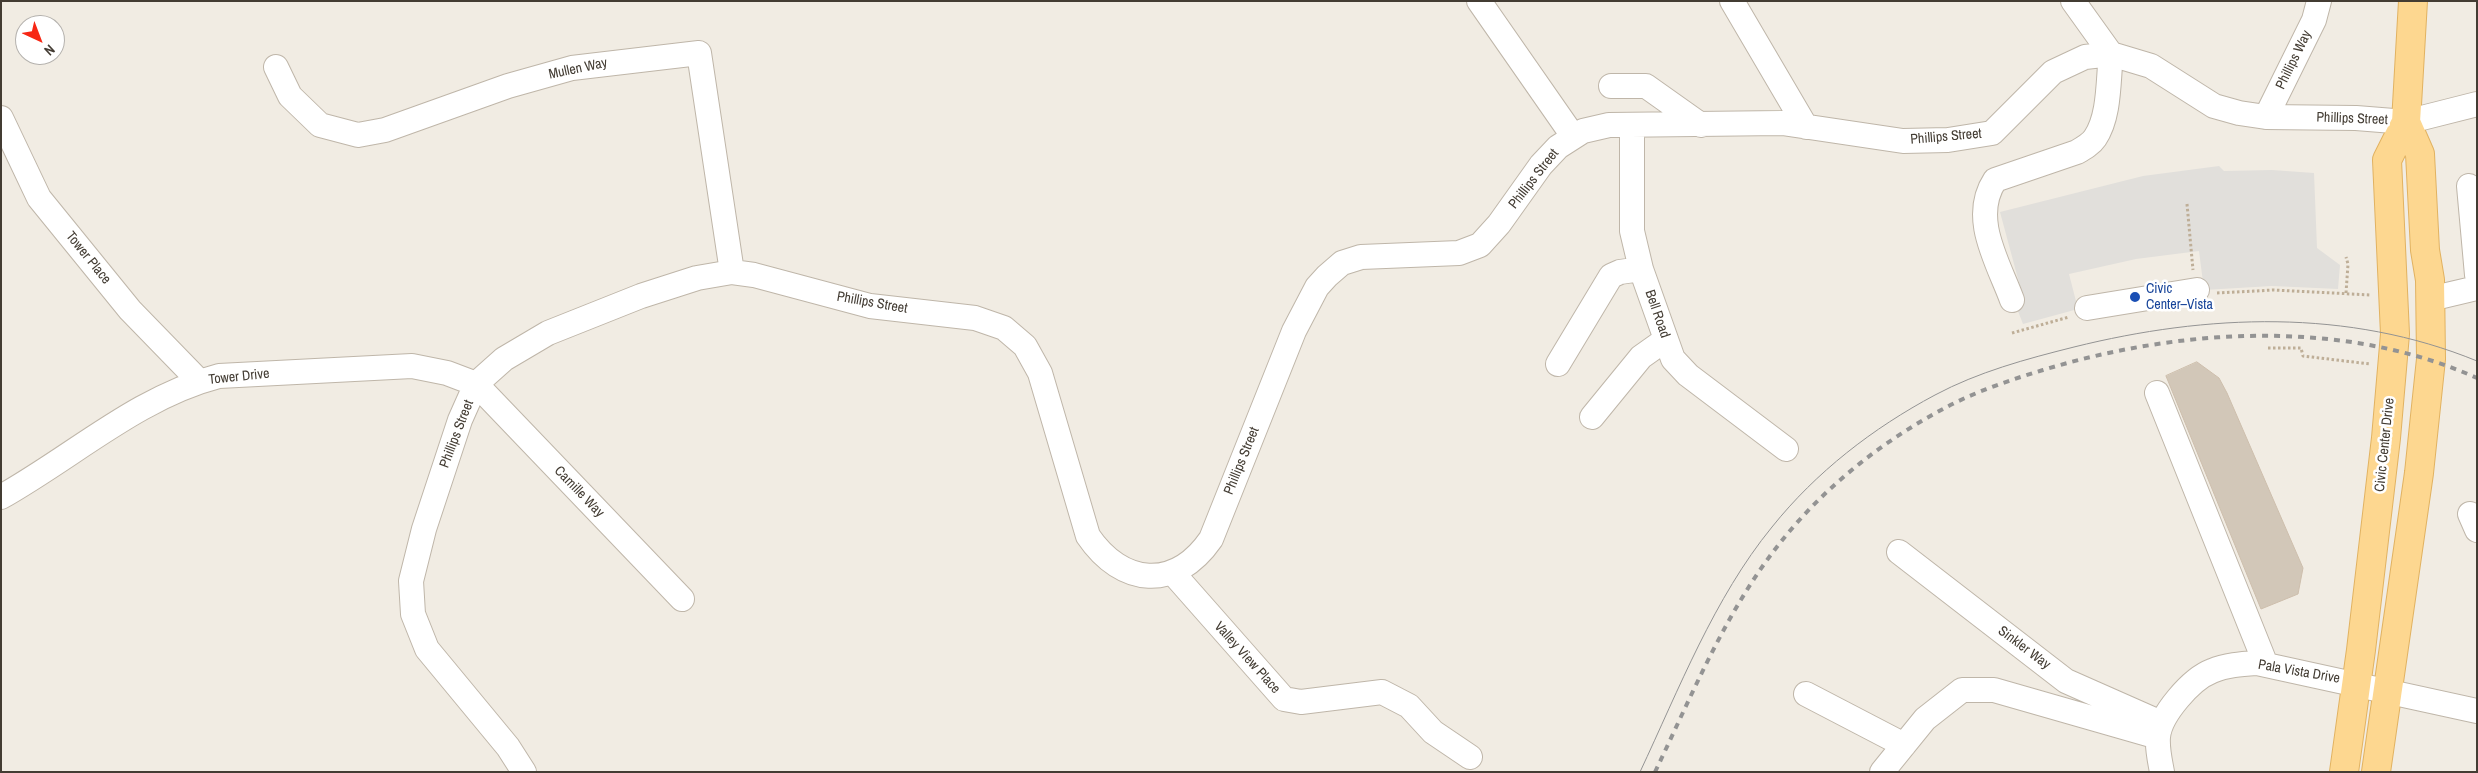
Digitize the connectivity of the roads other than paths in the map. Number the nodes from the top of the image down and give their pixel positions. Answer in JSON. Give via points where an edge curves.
{"nodes":[{"id":1,"x":1479,"y":1,"type":"edge"},
{"id":2,"x":1732,"y":1,"type":"edge"},
{"id":3,"x":2073,"y":1,"type":"edge"},
{"id":4,"x":2319,"y":1,"type":"edge"},
{"id":5,"x":2413,"y":1,"type":"edge"},
{"id":6,"x":2111,"y":54,"type":"junction"},
{"id":7,"x":276,"y":66,"type":"dead end"},
{"id":8,"x":1611,"y":86,"type":"dead end"},
{"id":9,"x":2477,"y":104,"type":"edge"},
{"id":10,"x":2266,"y":117,"type":"junction"},
{"id":11,"x":1,"y":118,"type":"edge"},
{"id":12,"x":2406,"y":122,"type":"junction"},
{"id":13,"x":1632,"y":125,"type":"junction"},
{"id":14,"x":1701,"y":125,"type":"junction"},
{"id":15,"x":1806,"y":127,"type":"junction"},
{"id":16,"x":1573,"y":136,"type":"junction"},
{"id":17,"x":2469,"y":186,"type":"dead end"},
{"id":18,"x":1642,"y":268,"type":"junction"},
{"id":19,"x":732,"y":272,"type":"junction"},
{"id":20,"x":2477,"y":275,"type":"edge"},
{"id":21,"x":2477,"y":288,"type":"edge"},
{"id":22,"x":2197,"y":290,"type":"road end"},
{"id":23,"x":2430,"y":299,"type":"junction"},
{"id":24,"x":2012,"y":300,"type":"dead end"},
{"id":25,"x":2088,"y":308,"type":"road end"},
{"id":26,"x":1665,"y":340,"type":"junction"},
{"id":27,"x":1558,"y":364,"type":"dead end"},
{"id":28,"x":199,"y":381,"type":"junction"},
{"id":29,"x":476,"y":384,"type":"junction"},
{"id":30,"x":2157,"y":393,"type":"dead end"},
{"id":31,"x":1592,"y":417,"type":"dead end"},
{"id":32,"x":1786,"y":449,"type":"dead end"},
{"id":33,"x":1,"y":497,"type":"edge"},
{"id":34,"x":1900,"y":552,"type":"dead end"},
{"id":35,"x":1172,"y":572,"type":"junction"},
{"id":36,"x":682,"y":599,"type":"dead end"},
{"id":37,"x":2266,"y":665,"type":"junction"},
{"id":38,"x":2356,"y":683,"type":"junction"},
{"id":39,"x":2386,"y":690,"type":"junction"},
{"id":40,"x":1806,"y":694,"type":"dead end"},
{"id":41,"x":2477,"y":710,"type":"edge"},
{"id":42,"x":2160,"y":730,"type":"junction"},
{"id":43,"x":1904,"y":745,"type":"junction"},
{"id":44,"x":1470,"y":757,"type":"dead end"},
{"id":45,"x":524,"y":772,"type":"edge"},
{"id":46,"x":1882,"y":772,"type":"edge"},
{"id":47,"x":2162,"y":772,"type":"edge"},
{"id":48,"x":2344,"y":772,"type":"edge"},
{"id":49,"x":2376,"y":772,"type":"edge"}],
"edges":[{"from":1,"to":16,"type":"street"},
{"from":2,"to":15,"type":"street"},
{"from":3,"to":6,"type":"street"},
{"from":4,"to":10,"type":"street","name":"Phillips Way","via":[[2314,20]]},
{"from":5,"to":12,"type":"main road","name":"Civic Center Drive"},
{"from":6,"to":10,"type":"street","name":"Phillips Street","via":[[2151,66],[2222,110]]},
{"from":6,"to":15,"type":"street","name":"Phillips Street","via":[[2085,56],[2053,72],[1992,133],[1948,140],[1903,141]]},
{"from":6,"to":24,"type":"street","via":[[2106,102],[2096,138],[2077,152],[1995,180],[1989,188],[1984,226]]},
{"from":7,"to":19,"type":"street","name":"Mullen Way","via":[[290,96],[320,125],[358,135],[385,130],[508,86],[572,68],[699,53]]},
{"from":8,"to":14,"type":"street","via":[[1646,86]]},
{"from":9,"to":12,"type":"street","name":"Phillips Street"},
{"from":10,"to":12,"type":"street","name":"Phillips Street"},
{"from":11,"to":28,"type":"street","name":"Tower Place","via":[[39,198],[130,310]]},
{"from":12,"to":23,"type":"main road","name":"Civic Center Drive","via":[[2420,154]]},
{"from":12,"to":38,"type":"main road","name":"Civic Center Drive","via":[[2387,160],[2394,334],[2392,368],[2379,504]]},
{"from":13,"to":14,"type":"street","name":"Phillips Street"},
{"from":13,"to":16,"type":"street","name":"Phillips Street","via":[[1609,125]]},
{"from":13,"to":18,"type":"street","name":"Bell Road","via":[[1632,231]]},
{"from":14,"to":15,"type":"street","name":"Phillips Street","via":[[1782,123]]},
{"from":16,"to":35,"type":"street","name":"Phillips Street","via":[[1541,165],[1480,245],[1459,253],[1361,257],[1342,263],[1327,276],[1317,287],[1294,331],[1210,539],[1195,559]]},
{"from":17,"to":20,"type":"street"},
{"from":18,"to":26,"type":"street","name":"Bell Road"},
{"from":18,"to":27,"type":"street","via":[[1611,276]]},
{"from":19,"to":29,"type":"street","name":"Phillips Street","via":[[697,278],[641,296],[548,333],[504,359]]},
{"from":19,"to":35,"type":"street","name":"Phillips Street","via":[[870,306],[975,318],[1004,328],[1025,346],[1040,373],[1093,544],[1104,557],[1126,572],[1146,576]]},
{"from":21,"to":23,"type":"street"},
{"from":22,"to":25,"type":"street","via":[[2138,307]]},
{"from":23,"to":39,"type":"main road","name":"Civic Center Drive","via":[[2430,359],[2419,473]]},
{"from":26,"to":31,"type":"street","via":[[1641,357]]},
{"from":26,"to":32,"type":"street","name":"Bell Road","via":[[1673,359],[1688,375]]},
{"from":28,"to":29,"type":"street","name":"Tower Drive","via":[[219,376],[412,366],[447,372]]},
{"from":28,"to":33,"type":"street","name":"Tower Drive","via":[[153,400]]},
{"from":29,"to":36,"type":"street","name":"Camille Way"},
{"from":29,"to":45,"type":"street","name":"Phillips Street","via":[[460,420],[424,529],[411,581],[413,614],[427,649],[508,747]]},
{"from":30,"to":37,"type":"street"},
{"from":34,"to":42,"type":"street","name":"Sinkler Way","via":[[2066,681]]},
{"from":35,"to":44,"type":"street","name":"Valley View Place","via":[[1284,699],[1302,702],[1382,692],[1409,706],[1433,732]]},
{"from":37,"to":38,"type":"street","name":"Pala Vista Drive"},
{"from":37,"to":42,"type":"street","name":"Pala Vista Drive","via":[[2257,663],[2210,671],[2191,685]]},
{"from":38,"to":39,"type":"street","name":"Pala Vista Drive"},
{"from":38,"to":48,"type":"main road","name":"Civic Center Drive"},
{"from":39,"to":41,"type":"street","name":"Pala Vista Drive"},
{"from":39,"to":49,"type":"main road","name":"Civic Center Drive"},
{"from":40,"to":43,"type":"street"},
{"from":42,"to":43,"type":"street","via":[[1994,690],[1962,690],[1926,719]]},
{"from":42,"to":47,"type":"street"},
{"from":43,"to":46,"type":"street"}]}
